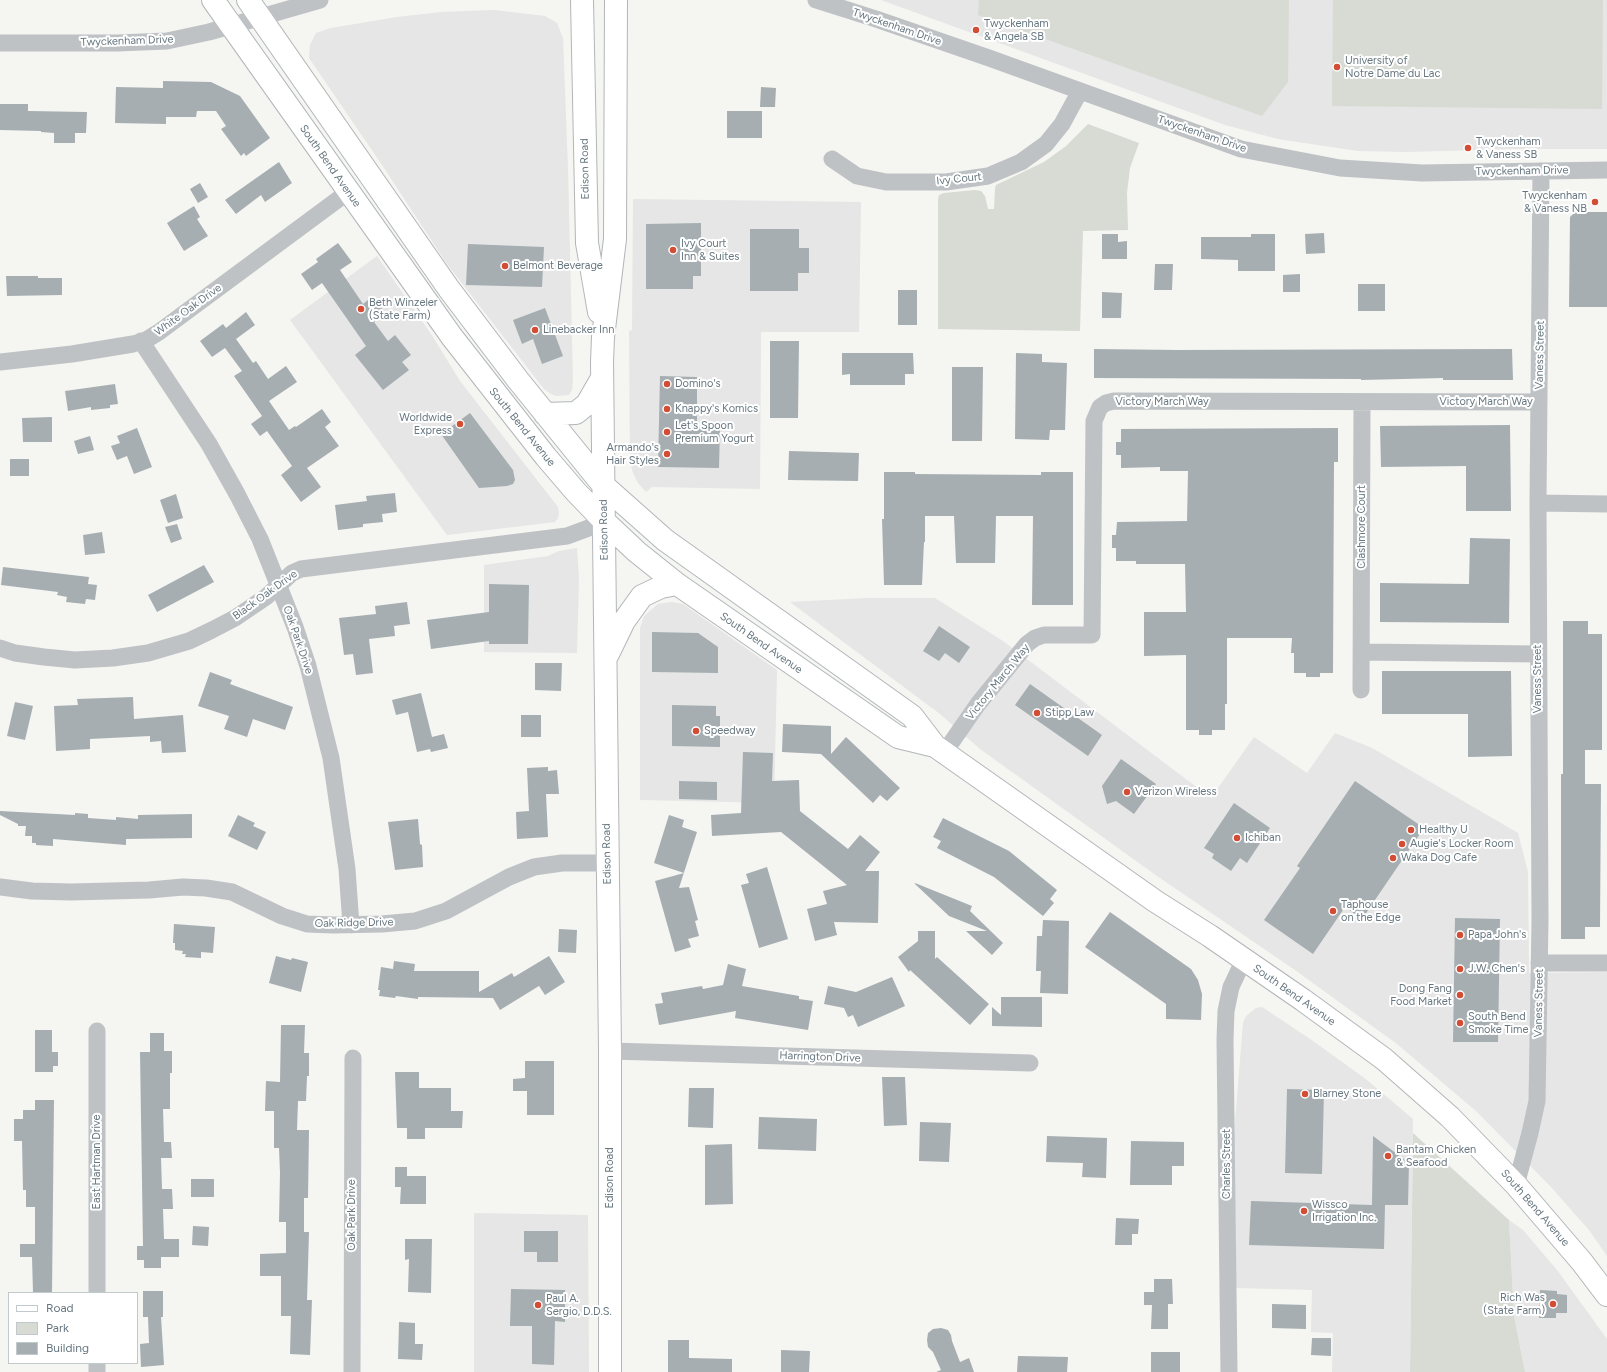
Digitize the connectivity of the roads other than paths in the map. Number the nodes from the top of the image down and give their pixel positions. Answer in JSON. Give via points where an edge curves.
{"nodes":[{"id":1,"x":213,"y":0,"type":"edge"},
{"id":2,"x":248,"y":0,"type":"edge"},
{"id":3,"x":320,"y":0,"type":"edge"},
{"id":4,"x":582,"y":0,"type":"edge"},
{"id":5,"x":616,"y":0,"type":"edge"},
{"id":6,"x":816,"y":0,"type":"edge"},
{"id":7,"x":260,"y":18,"type":"junction"},
{"id":8,"x":231,"y":26,"type":"junction"},
{"id":9,"x":0,"y":42,"type":"edge"},
{"id":10,"x":1080,"y":91,"type":"junction"},
{"id":11,"x":832,"y":159,"type":"dead end"},
{"id":12,"x":1607,"y":170,"type":"edge"},
{"id":13,"x":1540,"y":171,"type":"junction"},
{"id":14,"x":348,"y":192,"type":"junction"},
{"id":15,"x":602,"y":336,"type":"junction"},
{"id":16,"x":141,"y":342,"type":"junction"},
{"id":17,"x":0,"y":362,"type":"edge"},
{"id":18,"x":602,"y":377,"type":"junction"},
{"id":19,"x":1362,"y":402,"type":"junction"},
{"id":20,"x":1539,"y":402,"type":"junction"},
{"id":21,"x":545,"y":414,"type":"junction"},
{"id":22,"x":603,"y":485,"type":"junction"},
{"id":23,"x":1538,"y":503,"type":"junction"},
{"id":24,"x":1607,"y":504,"type":"edge"},
{"id":25,"x":605,"y":522,"type":"junction"},
{"id":26,"x":278,"y":584,"type":"junction"},
{"id":27,"x":677,"y":584,"type":"junction"},
{"id":28,"x":0,"y":648,"type":"edge"},
{"id":29,"x":1361,"y":652,"type":"junction"},
{"id":30,"x":1538,"y":654,"type":"junction"},
{"id":31,"x":605,"y":659,"type":"junction"},
{"id":32,"x":1361,"y":690,"type":"dead end"},
{"id":33,"x":939,"y":749,"type":"junction"},
{"id":34,"x":607,"y":863,"type":"junction"},
{"id":35,"x":0,"y":887,"type":"edge"},
{"id":36,"x":351,"y":925,"type":"junction"},
{"id":37,"x":1245,"y":960,"type":"junction"},
{"id":38,"x":1540,"y":963,"type":"junction"},
{"id":39,"x":1607,"y":963,"type":"edge"},
{"id":40,"x":97,"y":1031,"type":"dead end"},
{"id":41,"x":610,"y":1051,"type":"junction"},
{"id":42,"x":353,"y":1058,"type":"dead end"},
{"id":43,"x":1030,"y":1063,"type":"dead end"},
{"id":44,"x":1516,"y":1185,"type":"junction"},
{"id":45,"x":97,"y":1292,"type":"edge"},
{"id":46,"x":1607,"y":1296,"type":"edge"},
{"id":47,"x":352,"y":1372,"type":"edge"},
{"id":48,"x":610,"y":1372,"type":"edge"},
{"id":49,"x":1229,"y":1372,"type":"edge"}],
"edges":[{"from":1,"to":8,"type":"main road","name":"South Bend Avenue"},
{"from":2,"to":7,"type":"main road","name":"South Bend Avenue"},
{"from":3,"to":7,"type":"street","name":"Twyckenham Drive"},
{"from":4,"to":15,"type":"main road","name":"Edison Road","via":[[587,243]]},
{"from":5,"to":15,"type":"main road","name":"Edison Road","via":[[615,239]]},
{"from":6,"to":10,"type":"street","name":"Twyckenham Drive"},
{"from":7,"to":8,"type":"street","name":"Twyckenham Drive"},
{"from":7,"to":21,"type":"main road","name":"South Bend Avenue","via":[[448,289]]},
{"from":8,"to":9,"type":"street","name":"Twyckenham Drive","via":[[167,41]]},
{"from":8,"to":14,"type":"main road","name":"South Bend Avenue"},
{"from":10,"to":11,"type":"street","name":"Ivy Court","via":[[1062,124],[1046,144],[1021,162],[988,176],[946,182],[886,182],[857,176]]},
{"from":10,"to":13,"type":"street","name":"Twyckenham Drive","via":[[1241,149],[1340,168],[1422,173]]},
{"from":12,"to":13,"type":"street","name":"Twyckenham Drive"},
{"from":13,"to":20,"type":"street","name":"Vaness Street"},
{"from":14,"to":16,"type":"street","name":"White Oak Drive","via":[[159,332]]},
{"from":14,"to":25,"type":"main road","name":"South Bend Avenue","via":[[488,384],[546,457]]},
{"from":15,"to":18,"type":"main road","name":"Edison Road"},
{"from":16,"to":17,"type":"street","name":"White Oak Drive","via":[[72,354]]},
{"from":16,"to":26,"type":"street","name":"Oak Park Drive","via":[[209,444],[253,526]]},
{"from":18,"to":21,"type":"main road","via":[[587,404],[576,413]]},
{"from":18,"to":22,"type":"main road","name":"Edison Road"},
{"from":19,"to":20,"type":"street","name":"Victory March Way"},
{"from":19,"to":29,"type":"street","name":"Clashmore Court"},
{"from":19,"to":33,"type":"street","name":"Victory March Way","via":[[1114,401],[1100,407],[1094,421],[1092,635],[1044,635],[1035,638],[1027,644]]},
{"from":20,"to":23,"type":"street","name":"Vaness Street"},
{"from":21,"to":22,"type":"main road","name":"South Bend Avenue"},
{"from":22,"to":25,"type":"main road","name":"Edison Road"},
{"from":22,"to":33,"type":"main road","name":"South Bend Avenue","via":[[665,540],[912,716]]},
{"from":23,"to":24,"type":"street"},
{"from":23,"to":30,"type":"street","name":"Vaness Street"},
{"from":25,"to":26,"type":"street","name":"Black Oak Drive","via":[[567,536],[301,569]]},
{"from":25,"to":27,"type":"main road","name":"South Bend Avenue"},
{"from":25,"to":31,"type":"main road","name":"Edison Road"},
{"from":26,"to":28,"type":"street","name":"Black Oak Drive","via":[[266,597],[235,618],[189,641],[148,653],[75,660],[15,653]]},
{"from":26,"to":36,"type":"street","name":"Oak Park Drive","via":[[308,666],[331,758],[347,869]]},
{"from":27,"to":31,"type":"main road","via":[[661,587],[642,596],[624,621]]},
{"from":27,"to":33,"type":"main road","name":"South Bend Avenue","via":[[898,737]]},
{"from":29,"to":30,"type":"street"},
{"from":29,"to":32,"type":"street","name":"Clashmore Court"},
{"from":30,"to":38,"type":"street","name":"Vaness Street"},
{"from":31,"to":34,"type":"main road","name":"Edison Road"},
{"from":33,"to":37,"type":"main road","name":"South Bend Avenue","via":[[1149,897]]},
{"from":34,"to":36,"type":"street","name":"Oak Ridge Drive","via":[[562,863],[534,867],[509,877],[446,911],[415,921]]},
{"from":34,"to":41,"type":"main road","name":"Edison Road"},
{"from":35,"to":36,"type":"street","name":"Oak Ridge Drive","via":[[71,892],[206,888],[232,892],[282,916],[307,924]]},
{"from":37,"to":44,"type":"main road","name":"South Bend Avenue","via":[[1384,1059],[1450,1117]]},
{"from":37,"to":49,"type":"street","name":"Charles Street","via":[[1231,987],[1226,1011]]},
{"from":38,"to":39,"type":"street"},
{"from":38,"to":44,"type":"street","name":"Vaness Street","via":[[1537,1101]]},
{"from":40,"to":45,"type":"street","name":"East Hartman Drive"},
{"from":41,"to":43,"type":"street","name":"Harrington Drive"},
{"from":41,"to":48,"type":"main road","name":"Edison Road"},
{"from":42,"to":47,"type":"street","name":"Oak Park Drive"},
{"from":44,"to":46,"type":"main road","name":"South Bend Avenue","via":[[1582,1262]]}]}
